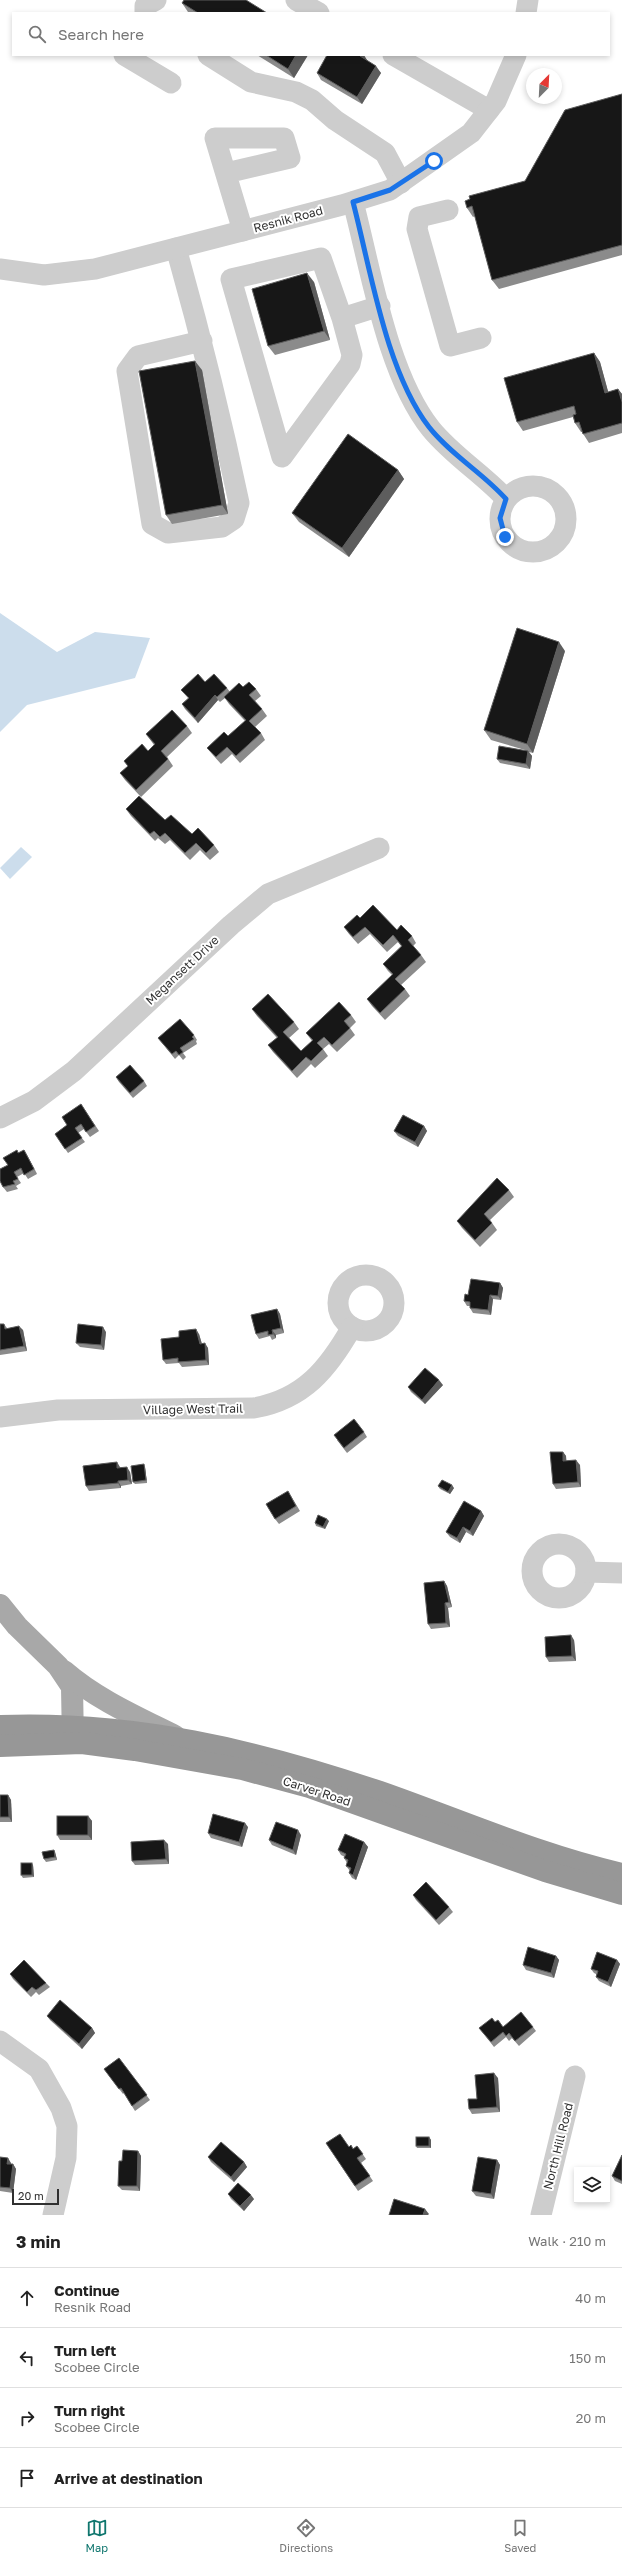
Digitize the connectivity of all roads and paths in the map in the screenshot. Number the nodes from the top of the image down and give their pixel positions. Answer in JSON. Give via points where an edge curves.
{"nodes":[{"id":1,"x":296,"y":0,"type":"edge"},
{"id":2,"x":528,"y":0,"type":"edge"},
{"id":3,"x":317,"y":12,"type":"edge"},
{"id":4,"x":526,"y":12,"type":"edge"},
{"id":5,"x":126,"y":56,"type":"edge"},
{"id":6,"x":210,"y":56,"type":"edge"},
{"id":7,"x":394,"y":56,"type":"edge"},
{"id":8,"x":516,"y":56,"type":"edge"},
{"id":9,"x":171,"y":83,"type":"dead end"},
{"id":10,"x":489,"y":110,"type":"junction"},
{"id":11,"x":226,"y":173,"type":"dead end"},
{"id":12,"x":401,"y":182,"type":"junction"},
{"id":13,"x":353,"y":202,"type":"junction"},
{"id":14,"x":448,"y":210,"type":"dead end"},
{"id":15,"x":243,"y":231,"type":"junction"},
{"id":16,"x":176,"y":248,"type":"junction"},
{"id":17,"x":0,"y":269,"type":"edge"},
{"id":18,"x":380,"y":306,"type":"junction"},
{"id":19,"x":342,"y":318,"type":"junction"},
{"id":20,"x":481,"y":338,"type":"dead end"},
{"id":21,"x":202,"y":341,"type":"junction"},
{"id":22,"x":506,"y":499,"type":"dead end"},
{"id":23,"x":379,"y":848,"type":"dead end"},
{"id":24,"x":0,"y":1118,"type":"edge"},
{"id":25,"x":352,"y":1328,"type":"dead end"},
{"id":26,"x":0,"y":1417,"type":"edge"},
{"id":27,"x":586,"y":1572,"type":"dead end"},
{"id":28,"x":622,"y":1573,"type":"edge"},
{"id":29,"x":0,"y":1605,"type":"edge"},
{"id":30,"x":58,"y":1666,"type":"junction"},
{"id":31,"x":0,"y":1726,"type":"edge"},
{"id":32,"x":73,"y":1735,"type":"junction"},
{"id":33,"x":177,"y":1738,"type":"junction"},
{"id":34,"x":0,"y":1746,"type":"edge"},
{"id":35,"x":622,"y":1874,"type":"edge"},
{"id":36,"x":622,"y":1894,"type":"edge"},
{"id":37,"x":0,"y":2041,"type":"edge"},
{"id":38,"x":575,"y":2076,"type":"dead end"},
{"id":39,"x":53,"y":2215,"type":"edge"},
{"id":40,"x":541,"y":2215,"type":"edge"}],
"edges":[{"from":1,"to":3,"type":"street"},
{"from":2,"to":4,"type":"street"},
{"from":5,"to":9,"type":"street"},
{"from":6,"to":12,"type":"street","via":[[251,82],[296,92],[312,100],[336,120],[385,153]]},
{"from":7,"to":10,"type":"street"},
{"from":8,"to":10,"type":"street","name":"Resnik Road","via":[[496,101]]},
{"from":10,"to":12,"type":"street","name":"Resnik Road","via":[[470,133]]},
{"from":11,"to":15,"type":"street"},
{"from":12,"to":13,"type":"street","name":"Resnik Road","via":[[390,190]]},
{"from":13,"to":15,"type":"street","name":"Resnik Road"},
{"from":13,"to":18,"type":"street"},
{"from":14,"to":20,"type":"street","via":[[419,217],[417,229],[450,346]]},
{"from":15,"to":16,"type":"street","name":"Resnik Road"},
{"from":16,"to":17,"type":"street","name":"Resnik Road","via":[[94,269],[44,275]]},
{"from":16,"to":21,"type":"street"},
{"from":18,"to":19,"type":"street"},
{"from":18,"to":22,"type":"street","via":[[396,363],[419,413],[442,442]]},
{"from":19,"to":19,"type":"street","via":[[321,258],[231,279],[282,457],[350,364],[352,355]]},
{"from":21,"to":21,"type":"street","via":[[239,503],[234,518],[222,527],[168,533],[152,524],[127,371],[138,356]]},
{"from":23,"to":24,"type":"street","name":"Megansett Drive","via":[[268,894],[69,1075],[34,1101]]},
{"from":25,"to":26,"type":"street","name":"Village West Trail","via":[[338,1352],[321,1373],[298,1391],[271,1405],[254,1408],[58,1410]]},
{"from":27,"to":28,"type":"street"},
{"from":29,"to":30,"type":"main road","via":[[17,1626]]},
{"from":30,"to":32,"type":"main road","via":[[72,1687]]},
{"from":30,"to":33,"type":"main road","via":[[77,1683]]},
{"from":31,"to":32,"type":"highway","name":"Carver Road"},
{"from":32,"to":33,"type":"highway","name":"Carver Road"},
{"from":32,"to":34,"type":"highway","name":"Carver Road"},
{"from":32,"to":36,"type":"highway","name":"Carver Road","via":[[108,1745],[196,1760],[280,1779],[545,1871]]},
{"from":33,"to":35,"type":"highway","name":"Carver Road","via":[[229,1747],[296,1765],[556,1856]]},
{"from":37,"to":39,"type":"street","via":[[39,2069],[67,2126],[66,2158]]},
{"from":38,"to":40,"type":"street","name":"North Hill Road"}]}
